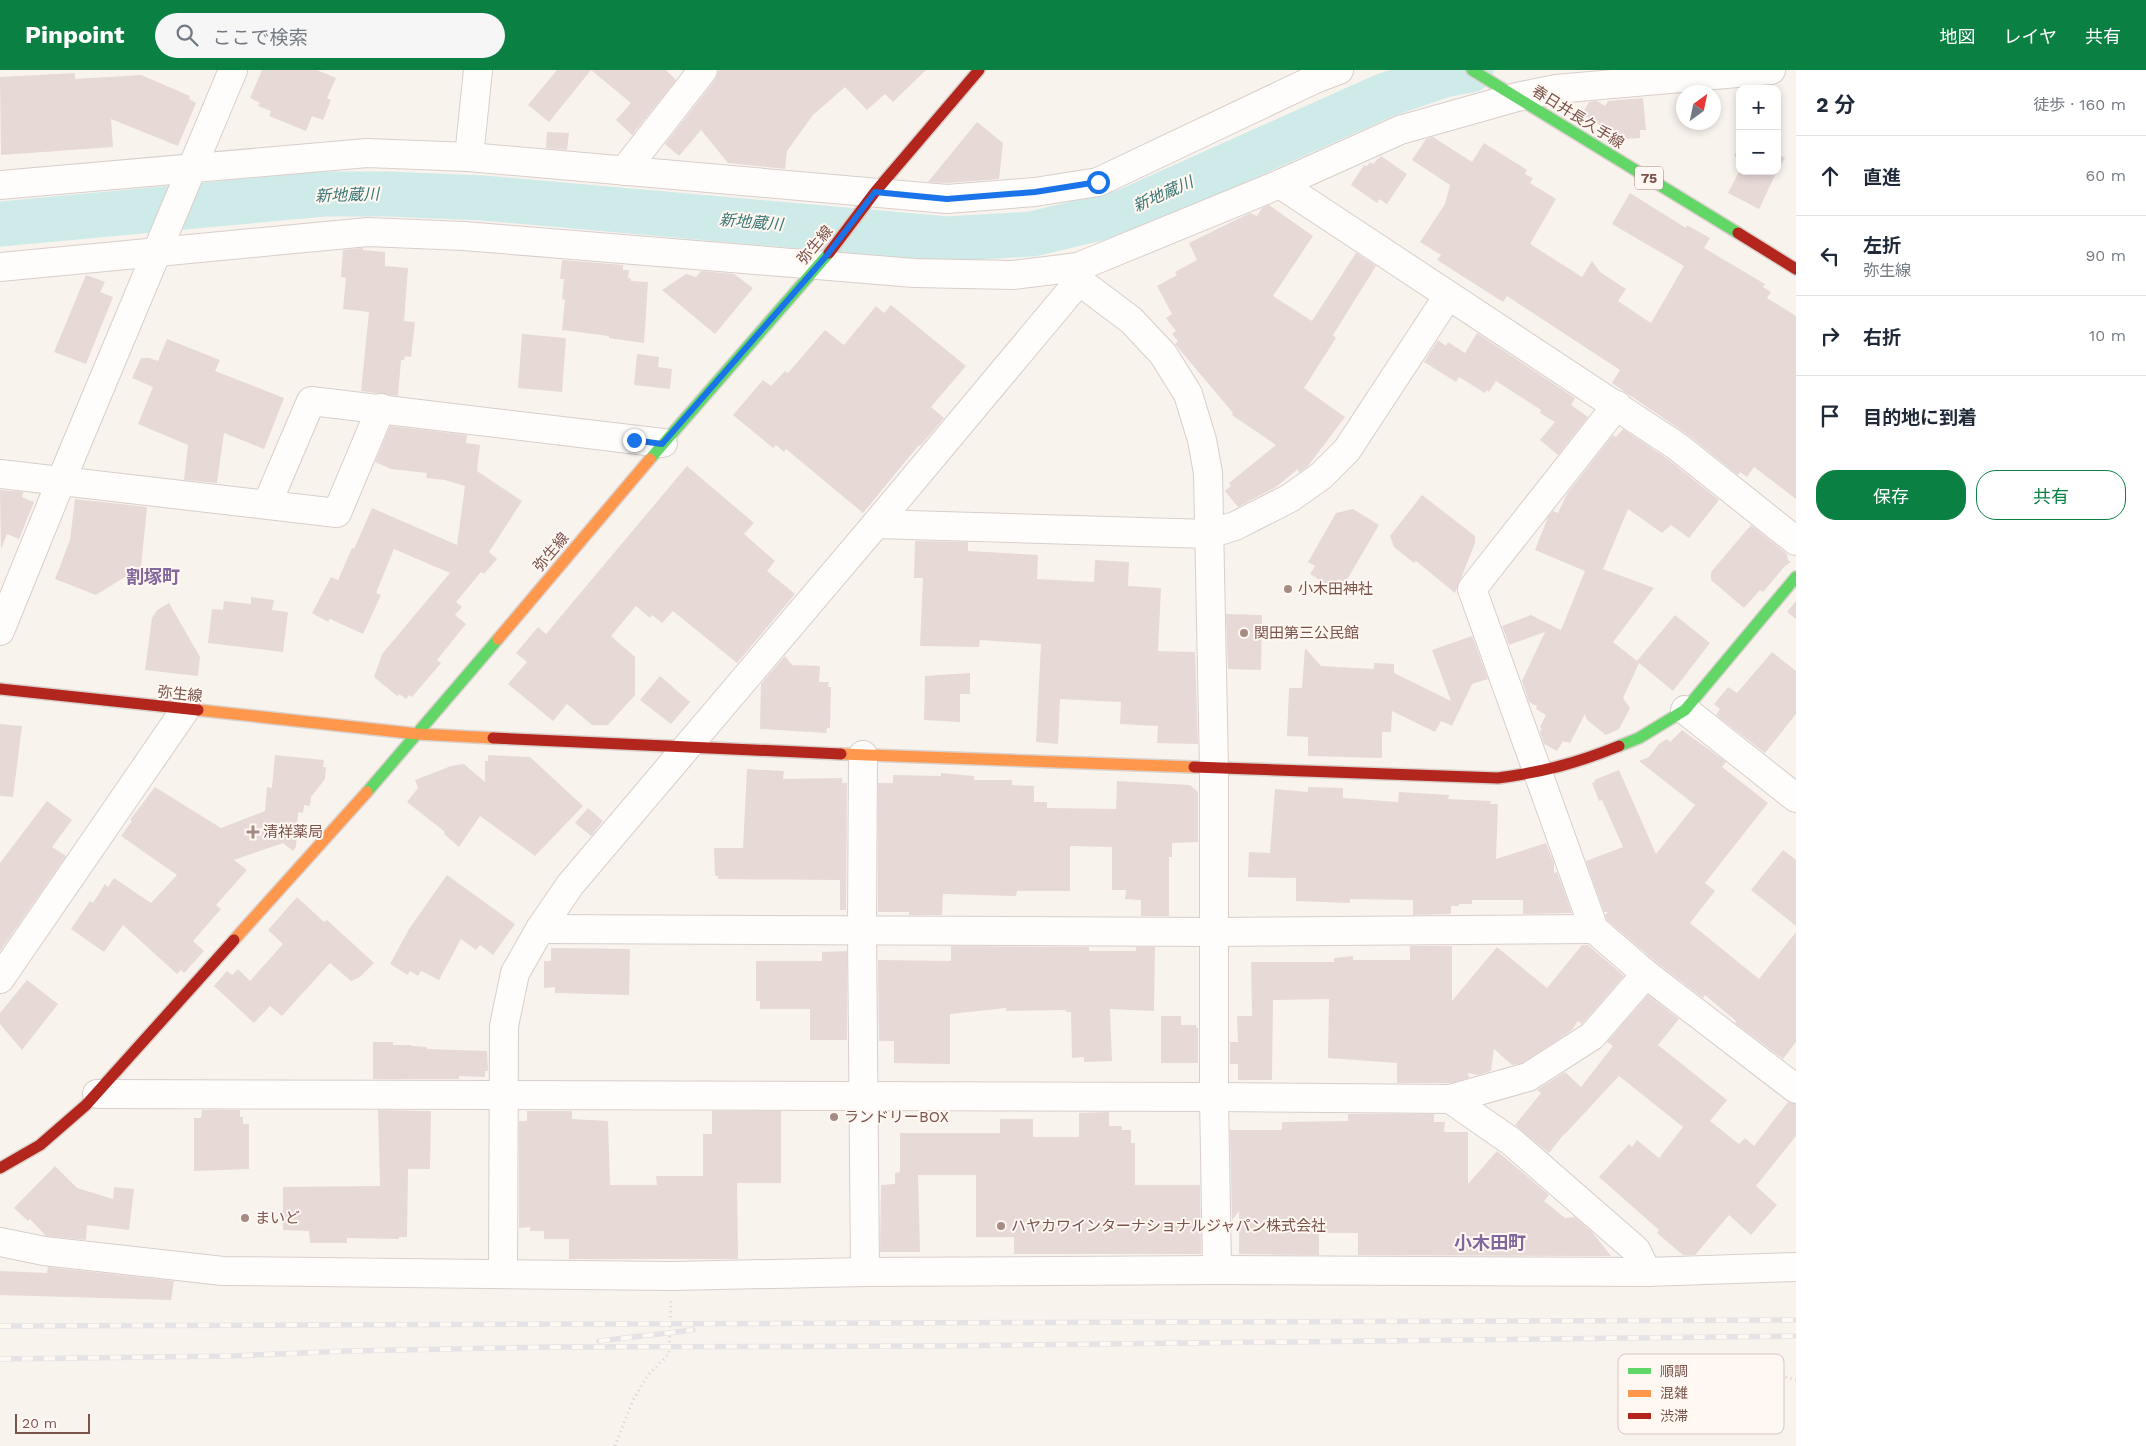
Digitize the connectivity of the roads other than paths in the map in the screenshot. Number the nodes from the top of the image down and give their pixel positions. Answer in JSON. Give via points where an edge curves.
{"nodes":[{"id":1,"x":233,"y":70,"type":"edge"},
{"id":2,"x":478,"y":70,"type":"edge"},
{"id":3,"x":703,"y":70,"type":"edge"},
{"id":4,"x":979,"y":70,"type":"edge"},
{"id":5,"x":1339,"y":70,"type":"edge"},
{"id":6,"x":1472,"y":70,"type":"edge"},
{"id":7,"x":1771,"y":70,"type":"edge"},
{"id":8,"x":1510,"y":92,"type":"junction"},
{"id":9,"x":470,"y":158,"type":"junction"},
{"id":10,"x":624,"y":171,"type":"junction"},
{"id":11,"x":188,"y":176,"type":"junction"},
{"id":12,"x":1280,"y":184,"type":"junction"},
{"id":13,"x":0,"y":185,"type":"edge"},
{"id":14,"x":872,"y":197,"type":"junction"},
{"id":15,"x":160,"y":242,"type":"junction"},
{"id":16,"x":822,"y":260,"type":"junction"},
{"id":17,"x":0,"y":267,"type":"edge"},
{"id":18,"x":1796,"y":269,"type":"edge"},
{"id":19,"x":1079,"y":274,"type":"junction"},
{"id":20,"x":1448,"y":296,"type":"junction"},
{"id":21,"x":1617,"y":405,"type":"junction"},
{"id":22,"x":381,"y":408,"type":"junction"},
{"id":23,"x":662,"y":444,"type":"junction"},
{"id":24,"x":0,"y":474,"type":"edge"},
{"id":25,"x":61,"y":481,"type":"junction"},
{"id":26,"x":267,"y":504,"type":"junction"},
{"id":27,"x":876,"y":524,"type":"junction"},
{"id":28,"x":1209,"y":534,"type":"junction"},
{"id":29,"x":1796,"y":540,"type":"edge"},
{"id":30,"x":1796,"y":577,"type":"edge"},
{"id":31,"x":0,"y":632,"type":"edge"},
{"id":32,"x":0,"y":689,"type":"edge"},
{"id":33,"x":185,"y":710,"type":"junction"},
{"id":34,"x":1685,"y":710,"type":"junction"},
{"id":35,"x":418,"y":734,"type":"junction"},
{"id":36,"x":686,"y":748,"type":"junction"},
{"id":37,"x":862,"y":755,"type":"junction"},
{"id":38,"x":1214,"y":769,"type":"junction"},
{"id":39,"x":1538,"y":773,"type":"junction"},
{"id":40,"x":1796,"y":798,"type":"edge"},
{"id":41,"x":540,"y":929,"type":"junction"},
{"id":42,"x":1594,"y":929,"type":"junction"},
{"id":43,"x":862,"y":931,"type":"junction"},
{"id":44,"x":1215,"y":932,"type":"junction"},
{"id":45,"x":1646,"y":974,"type":"junction"},
{"id":46,"x":0,"y":979,"type":"edge"},
{"id":47,"x":1796,"y":1089,"type":"edge"},
{"id":48,"x":97,"y":1094,"type":"junction"},
{"id":49,"x":503,"y":1094,"type":"junction"},
{"id":50,"x":865,"y":1095,"type":"junction"},
{"id":51,"x":1214,"y":1097,"type":"junction"},
{"id":52,"x":1450,"y":1099,"type":"junction"},
{"id":53,"x":0,"y":1168,"type":"edge"},
{"id":54,"x":0,"y":1242,"type":"edge"},
{"id":55,"x":1796,"y":1267,"type":"edge"},
{"id":56,"x":1217,"y":1270,"type":"junction"},
{"id":57,"x":866,"y":1272,"type":"junction"},
{"id":58,"x":1647,"y":1272,"type":"junction"},
{"id":59,"x":503,"y":1274,"type":"junction"}],
"edges":[{"from":1,"to":11,"type":"street"},
{"from":2,"to":9,"type":"street"},
{"from":3,"to":10,"type":"street"},
{"from":4,"to":14,"type":"street","name":"弥生線"},
{"from":5,"to":14,"type":"street","via":[[1098,182],[1035,192],[947,199]]},
{"from":6,"to":8,"type":"street","name":"春日井長久手線","number":"75"},
{"from":7,"to":8,"type":"street"},
{"from":8,"to":12,"type":"street","via":[[1400,130]]},
{"from":8,"to":18,"type":"street","name":"春日井長久手線","number":"75"},
{"from":9,"to":10,"type":"street"},
{"from":9,"to":11,"type":"street","via":[[367,153]]},
{"from":10,"to":14,"type":"street"},
{"from":11,"to":13,"type":"street"},
{"from":11,"to":15,"type":"street"},
{"from":12,"to":19,"type":"street"},
{"from":12,"to":20,"type":"street"},
{"from":14,"to":16,"type":"street","name":"弥生線"},
{"from":15,"to":16,"type":"street","via":[[368,232]]},
{"from":15,"to":17,"type":"street"},
{"from":15,"to":25,"type":"street"},
{"from":16,"to":19,"type":"street","via":[[914,274]]},
{"from":16,"to":23,"type":"street","name":"弥生線"},
{"from":19,"to":27,"type":"street"},
{"from":19,"to":28,"type":"street","via":[[1131,320],[1163,354],[1188,394],[1208,473]]},
{"from":20,"to":21,"type":"street"},
{"from":20,"to":28,"type":"street","via":[[1347,450],[1321,476],[1290,498],[1235,526]]},
{"from":21,"to":29,"type":"street","via":[[1678,447]]},
{"from":21,"to":39,"type":"street","via":[[1472,589]]},
{"from":22,"to":23,"type":"street"},
{"from":22,"to":26,"type":"street","via":[[311,401]]},
{"from":22,"to":26,"type":"street","via":[[337,513]]},
{"from":23,"to":35,"type":"street","name":"弥生線"},
{"from":24,"to":25,"type":"street"},
{"from":25,"to":26,"type":"street"},
{"from":25,"to":31,"type":"street"},
{"from":27,"to":28,"type":"street"},
{"from":27,"to":36,"type":"street"},
{"from":28,"to":38,"type":"street"},
{"from":30,"to":34,"type":"street"},
{"from":32,"to":33,"type":"street","name":"弥生線"},
{"from":33,"to":35,"type":"street","name":"弥生線"},
{"from":33,"to":46,"type":"street"},
{"from":34,"to":39,"type":"street","via":[[1638,738],[1587,759]]},
{"from":34,"to":40,"type":"street"},
{"from":35,"to":36,"type":"street"},
{"from":35,"to":48,"type":"street"},
{"from":36,"to":37,"type":"street"},
{"from":36,"to":41,"type":"street","via":[[570,885]]},
{"from":37,"to":38,"type":"street"},
{"from":37,"to":43,"type":"street"},
{"from":38,"to":39,"type":"street","via":[[1498,778]]},
{"from":38,"to":44,"type":"street"},
{"from":39,"to":42,"type":"street"},
{"from":41,"to":43,"type":"street"},
{"from":41,"to":49,"type":"street","via":[[515,973],[504,1026]]},
{"from":42,"to":44,"type":"street"},
{"from":42,"to":45,"type":"street"},
{"from":43,"to":44,"type":"street"},
{"from":43,"to":50,"type":"street"},
{"from":44,"to":51,"type":"street"},
{"from":45,"to":47,"type":"street"},
{"from":45,"to":52,"type":"street","via":[[1592,1036],[1528,1077]]},
{"from":48,"to":49,"type":"street"},
{"from":48,"to":53,"type":"street","via":[[60,1131],[23,1158]]},
{"from":49,"to":50,"type":"street"},
{"from":49,"to":59,"type":"street"},
{"from":50,"to":51,"type":"street"},
{"from":50,"to":57,"type":"street"},
{"from":51,"to":52,"type":"street"},
{"from":51,"to":56,"type":"street"},
{"from":52,"to":58,"type":"street","via":[[1512,1142],[1636,1250]]},
{"from":54,"to":59,"type":"street","via":[[44,1251],[223,1271]]},
{"from":55,"to":58,"type":"street"},
{"from":56,"to":57,"type":"street"},
{"from":56,"to":58,"type":"street"},
{"from":57,"to":59,"type":"street","via":[[672,1276]]}]}
